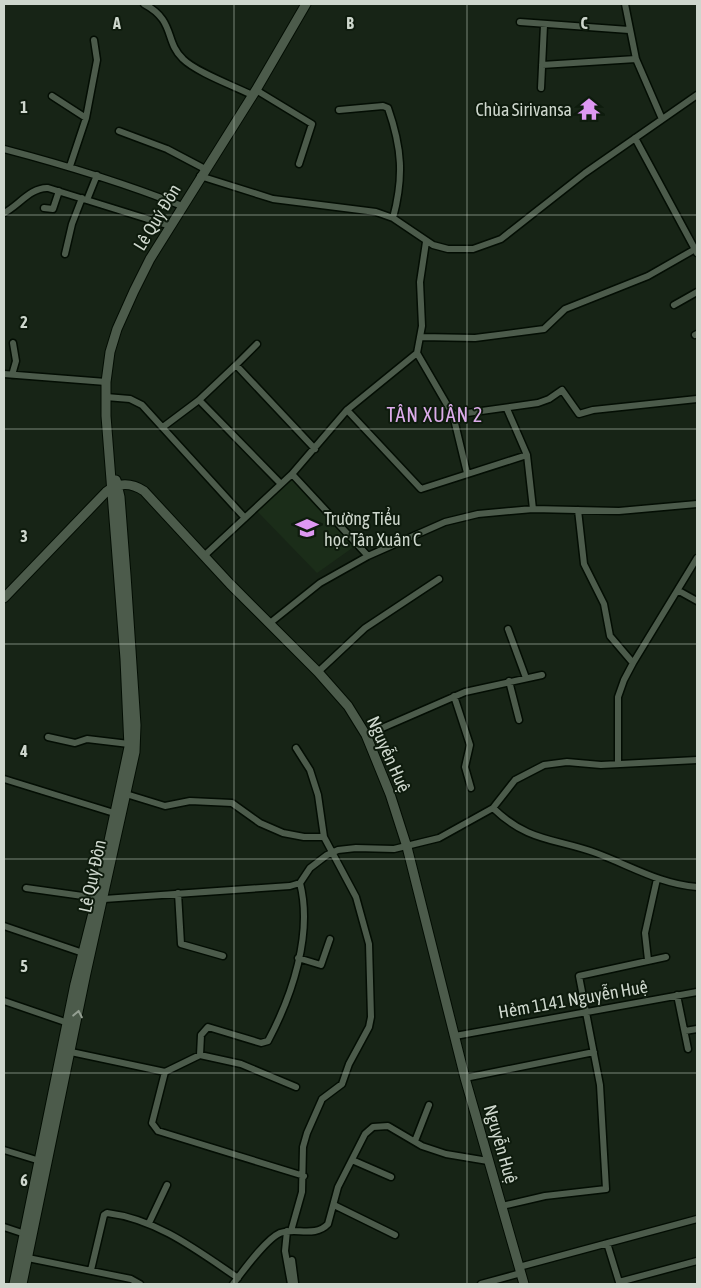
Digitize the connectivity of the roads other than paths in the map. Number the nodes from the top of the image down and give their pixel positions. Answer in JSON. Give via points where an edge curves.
{"nodes":[{"id":1,"x":144,"y":4,"type":"edge"},
{"id":2,"x":306,"y":4,"type":"edge"},
{"id":3,"x":625,"y":4,"type":"edge"},
{"id":4,"x":520,"y":22,"type":"dead end"},
{"id":5,"x":544,"y":25,"type":"junction"},
{"id":6,"x":629,"y":30,"type":"junction"},
{"id":7,"x":94,"y":40,"type":"dead end"},
{"id":8,"x":636,"y":59,"type":"junction"},
{"id":9,"x":542,"y":65,"type":"junction"},
{"id":10,"x":541,"y":88,"type":"dead end"},
{"id":11,"x":254,"y":93,"type":"junction"},
{"id":12,"x":697,"y":95,"type":"edge"},
{"id":13,"x":52,"y":96,"type":"dead end"},
{"id":14,"x":339,"y":110,"type":"dead end"},
{"id":15,"x":86,"y":118,"type":"junction"},
{"id":16,"x":662,"y":119,"type":"junction"},
{"id":17,"x":119,"y":131,"type":"dead end"},
{"id":18,"x":635,"y":138,"type":"junction"},
{"id":19,"x":4,"y":149,"type":"edge"},
{"id":20,"x":299,"y":164,"type":"dead end"},
{"id":21,"x":70,"y":166,"type":"junction"},
{"id":22,"x":202,"y":172,"type":"junction"},
{"id":23,"x":97,"y":175,"type":"junction"},
{"id":24,"x":59,"y":191,"type":"junction"},
{"id":25,"x":84,"y":199,"type":"junction"},
{"id":26,"x":182,"y":206,"type":"junction"},
{"id":27,"x":44,"y":208,"type":"dead end"},
{"id":28,"x":4,"y":213,"type":"edge"},
{"id":29,"x":393,"y":218,"type":"junction"},
{"id":30,"x":170,"y":226,"type":"junction"},
{"id":31,"x":426,"y":242,"type":"junction"},
{"id":32,"x":697,"y":250,"type":"edge"},
{"id":33,"x":65,"y":254,"type":"dead end"},
{"id":34,"x":697,"y":292,"type":"edge"},
{"id":35,"x":674,"y":305,"type":"dead end"},
{"id":36,"x":421,"y":337,"type":"junction"},
{"id":37,"x":13,"y":343,"type":"dead end"},
{"id":38,"x":257,"y":344,"type":"dead end"},
{"id":39,"x":417,"y":352,"type":"junction"},
{"id":40,"x":236,"y":365,"type":"junction"},
{"id":41,"x":4,"y":374,"type":"edge"},
{"id":42,"x":12,"y":376,"type":"junction"},
{"id":43,"x":106,"y":382,"type":"junction"},
{"id":44,"x":106,"y":397,"type":"junction"},
{"id":45,"x":697,"y":399,"type":"edge"},
{"id":46,"x":199,"y":400,"type":"junction"},
{"id":47,"x":507,"y":409,"type":"junction"},
{"id":48,"x":347,"y":410,"type":"junction"},
{"id":49,"x":453,"y":415,"type":"junction"},
{"id":50,"x":163,"y":427,"type":"junction"},
{"id":51,"x":315,"y":449,"type":"junction"},
{"id":52,"x":527,"y":455,"type":"junction"},
{"id":53,"x":467,"y":473,"type":"junction"},
{"id":54,"x":292,"y":474,"type":"junction"},
{"id":55,"x":281,"y":484,"type":"junction"},
{"id":56,"x":116,"y":486,"type":"junction"},
{"id":57,"x":697,"y":504,"type":"edge"},
{"id":58,"x":533,"y":509,"type":"junction"},
{"id":59,"x":578,"y":510,"type":"junction"},
{"id":60,"x":245,"y":518,"type":"junction"},
{"id":61,"x":204,"y":556,"type":"junction"},
{"id":62,"x":368,"y":556,"type":"junction"},
{"id":63,"x":697,"y":558,"type":"edge"},
{"id":64,"x":439,"y":580,"type":"dead end"},
{"id":65,"x":680,"y":591,"type":"junction"},
{"id":66,"x":4,"y":598,"type":"edge"},
{"id":67,"x":697,"y":602,"type":"edge"},
{"id":68,"x":270,"y":623,"type":"junction"},
{"id":69,"x":508,"y":629,"type":"dead end"},
{"id":70,"x":128,"y":659,"type":"junction"},
{"id":71,"x":633,"y":663,"type":"junction"},
{"id":72,"x":318,"y":672,"type":"junction"},
{"id":73,"x":542,"y":675,"type":"dead end"},
{"id":74,"x":526,"y":678,"type":"junction"},
{"id":75,"x":509,"y":682,"type":"junction"},
{"id":76,"x":454,"y":696,"type":"junction"},
{"id":77,"x":519,"y":720,"type":"dead end"},
{"id":78,"x":366,"y":735,"type":"junction"},
{"id":79,"x":48,"y":737,"type":"dead end"},
{"id":80,"x":129,"y":744,"type":"junction"},
{"id":81,"x":296,"y":748,"type":"dead end"},
{"id":82,"x":697,"y":760,"type":"edge"},
{"id":83,"x":618,"y":764,"type":"junction"},
{"id":84,"x":4,"y":779,"type":"edge"},
{"id":85,"x":471,"y":788,"type":"dead end"},
{"id":86,"x":126,"y":794,"type":"junction"},
{"id":87,"x":493,"y":808,"type":"junction"},
{"id":88,"x":114,"y":814,"type":"junction"},
{"id":89,"x":324,"y":837,"type":"junction"},
{"id":90,"x":407,"y":847,"type":"junction"},
{"id":91,"x":331,"y":853,"type":"junction"},
{"id":92,"x":657,"y":879,"type":"junction"},
{"id":93,"x":300,"y":883,"type":"junction"},
{"id":94,"x":697,"y":887,"type":"edge"},
{"id":95,"x":26,"y":888,"type":"dead end"},
{"id":96,"x":178,"y":893,"type":"junction"},
{"id":97,"x":101,"y":898,"type":"junction"},
{"id":98,"x":4,"y":926,"type":"edge"},
{"id":99,"x":330,"y":939,"type":"dead end"},
{"id":100,"x":83,"y":953,"type":"junction"},
{"id":101,"x":223,"y":956,"type":"dead end"},
{"id":102,"x":666,"y":957,"type":"dead end"},
{"id":103,"x":298,"y":958,"type":"junction"},
{"id":104,"x":648,"y":960,"type":"junction"},
{"id":105,"x":697,"y":992,"type":"edge"},
{"id":106,"x":678,"y":995,"type":"junction"},
{"id":107,"x":4,"y":1001,"type":"edge"},
{"id":108,"x":586,"y":1012,"type":"junction"},
{"id":109,"x":68,"y":1023,"type":"junction"},
{"id":110,"x":697,"y":1029,"type":"edge"},
{"id":111,"x":685,"y":1031,"type":"junction"},
{"id":112,"x":455,"y":1036,"type":"junction"},
{"id":113,"x":688,"y":1049,"type":"dead end"},
{"id":114,"x":70,"y":1052,"type":"junction"},
{"id":115,"x":594,"y":1052,"type":"junction"},
{"id":116,"x":200,"y":1055,"type":"junction"},
{"id":117,"x":165,"y":1072,"type":"junction"},
{"id":118,"x":466,"y":1078,"type":"junction"},
{"id":119,"x":296,"y":1087,"type":"dead end"},
{"id":120,"x":429,"y":1105,"type":"dead end"},
{"id":121,"x":53,"y":1113,"type":"junction"},
{"id":122,"x":415,"y":1141,"type":"junction"},
{"id":123,"x":4,"y":1150,"type":"edge"},
{"id":124,"x":352,"y":1160,"type":"junction"},
{"id":125,"x":488,"y":1160,"type":"junction"},
{"id":126,"x":40,"y":1161,"type":"junction"},
{"id":127,"x":304,"y":1176,"type":"junction"},
{"id":128,"x":391,"y":1177,"type":"dead end"},
{"id":129,"x":167,"y":1185,"type":"dead end"},
{"id":130,"x":334,"y":1205,"type":"junction"},
{"id":131,"x":502,"y":1206,"type":"junction"},
{"id":132,"x":697,"y":1219,"type":"edge"},
{"id":133,"x":149,"y":1223,"type":"junction"},
{"id":134,"x":4,"y":1228,"type":"edge"},
{"id":135,"x":289,"y":1231,"type":"junction"},
{"id":136,"x":25,"y":1234,"type":"junction"},
{"id":137,"x":395,"y":1235,"type":"dead end"},
{"id":138,"x":607,"y":1243,"type":"junction"},
{"id":139,"x":28,"y":1258,"type":"junction"},
{"id":140,"x":292,"y":1260,"type":"dead end"},
{"id":141,"x":697,"y":1261,"type":"edge"},
{"id":142,"x":90,"y":1270,"type":"junction"},
{"id":143,"x":520,"y":1270,"type":"junction"},
{"id":144,"x":236,"y":1281,"type":"edge"},
{"id":145,"x":14,"y":1284,"type":"edge"},
{"id":146,"x":22,"y":1284,"type":"edge"},
{"id":147,"x":140,"y":1284,"type":"edge"},
{"id":148,"x":291,"y":1284,"type":"edge"},
{"id":149,"x":295,"y":1284,"type":"edge"},
{"id":150,"x":481,"y":1284,"type":"edge"},
{"id":151,"x":524,"y":1284,"type":"edge"}],
"edges":[{"from":1,"to":11,"type":"street","via":[[157,11],[167,25],[182,59]]},
{"from":2,"to":11,"type":"main road","name":"Lê Quý Đôn"},
{"from":3,"to":6,"type":"street"},
{"from":4,"to":5,"type":"street"},
{"from":5,"to":6,"type":"street"},
{"from":5,"to":9,"type":"street"},
{"from":6,"to":8,"type":"street"},
{"from":7,"to":15,"type":"street","via":[[97,60]]},
{"from":8,"to":9,"type":"street"},
{"from":8,"to":16,"type":"street"},
{"from":9,"to":10,"type":"street"},
{"from":11,"to":20,"type":"street","via":[[312,124]]},
{"from":11,"to":22,"type":"main road","name":"Lê Quý Đôn"},
{"from":12,"to":16,"type":"street"},
{"from":13,"to":15,"type":"street"},
{"from":14,"to":29,"type":"street","via":[[388,108],[401,165],[400,192]]},
{"from":15,"to":21,"type":"street"},
{"from":16,"to":18,"type":"street"},
{"from":17,"to":22,"type":"street","via":[[167,149]]},
{"from":18,"to":31,"type":"street","via":[[492,244],[460,250]]},
{"from":18,"to":32,"type":"street"},
{"from":19,"to":21,"type":"street"},
{"from":21,"to":23,"type":"street"},
{"from":22,"to":26,"type":"main road","name":"Lê Quý Đôn"},
{"from":22,"to":29,"type":"street","via":[[273,199],[360,208]]},
{"from":23,"to":25,"type":"street"},
{"from":23,"to":26,"type":"street"},
{"from":24,"to":25,"type":"street"},
{"from":24,"to":27,"type":"street","via":[[53,209]]},
{"from":24,"to":28,"type":"street","via":[[40,188]]},
{"from":25,"to":30,"type":"street"},
{"from":25,"to":33,"type":"street","via":[[72,224]]},
{"from":26,"to":30,"type":"main road","name":"Lê Quý Đôn"},
{"from":29,"to":31,"type":"street"},
{"from":30,"to":43,"type":"main road","name":"Lê Quý Đôn","via":[[150,259],[117,328]]},
{"from":31,"to":36,"type":"street","via":[[420,282]]},
{"from":32,"to":36,"type":"street","via":[[642,278],[565,309],[544,329],[475,338]]},
{"from":34,"to":35,"type":"street"},
{"from":36,"to":39,"type":"street"},
{"from":37,"to":42,"type":"street","via":[[16,357]]},
{"from":38,"to":40,"type":"street"},
{"from":39,"to":48,"type":"street"},
{"from":39,"to":49,"type":"street"},
{"from":40,"to":46,"type":"street"},
{"from":40,"to":51,"type":"street"},
{"from":41,"to":42,"type":"street"},
{"from":42,"to":43,"type":"street"},
{"from":43,"to":44,"type":"main road","name":"Lê Quý Đôn"},
{"from":44,"to":50,"type":"street","via":[[130,399],[142,405]]},
{"from":44,"to":56,"type":"main road","name":"Lê Quý Đôn","via":[[111,471]]},
{"from":45,"to":47,"type":"street","via":[[580,414],[563,390],[545,401]]},
{"from":46,"to":50,"type":"street"},
{"from":46,"to":55,"type":"street"},
{"from":47,"to":49,"type":"street"},
{"from":47,"to":52,"type":"street"},
{"from":48,"to":51,"type":"street"},
{"from":48,"to":53,"type":"street","via":[[418,488]]},
{"from":49,"to":53,"type":"street"},
{"from":50,"to":60,"type":"street"},
{"from":51,"to":54,"type":"street"},
{"from":52,"to":53,"type":"street"},
{"from":52,"to":58,"type":"street"},
{"from":54,"to":55,"type":"street"},
{"from":54,"to":62,"type":"street"},
{"from":55,"to":60,"type":"street"},
{"from":56,"to":61,"type":"main road","name":"Nguyễn Huệ","via":[[136,486],[144,491]]},
{"from":56,"to":66,"type":"main road"},
{"from":56,"to":70,"type":"main road","name":"Lê Quý Đôn"},
{"from":57,"to":59,"type":"street","via":[[619,511]]},
{"from":58,"to":59,"type":"street"},
{"from":58,"to":62,"type":"street","via":[[462,517]]},
{"from":59,"to":71,"type":"street","via":[[586,569],[604,604],[610,636]]},
{"from":60,"to":61,"type":"street"},
{"from":61,"to":68,"type":"main road","name":"Nguyễn Huệ"},
{"from":62,"to":68,"type":"street","via":[[320,583]]},
{"from":63,"to":65,"type":"street"},
{"from":64,"to":72,"type":"street","via":[[365,628]]},
{"from":65,"to":67,"type":"street"},
{"from":65,"to":71,"type":"street"},
{"from":68,"to":72,"type":"main road","name":"Nguyễn Huệ"},
{"from":69,"to":74,"type":"street"},
{"from":70,"to":80,"type":"main road","name":"Lê Quý Đôn"},
{"from":70,"to":86,"type":"main road","name":"Lê Quý Đôn","via":[[136,741]]},
{"from":71,"to":83,"type":"street","via":[[618,698]]},
{"from":72,"to":78,"type":"main road","name":"Nguyễn Huệ","via":[[348,706]]},
{"from":73,"to":74,"type":"street"},
{"from":74,"to":75,"type":"street"},
{"from":75,"to":76,"type":"street","via":[[475,688]]},
{"from":75,"to":77,"type":"street"},
{"from":76,"to":78,"type":"street"},
{"from":76,"to":85,"type":"street","via":[[470,745],[465,767]]},
{"from":78,"to":90,"type":"main road","name":"Nguyễn Huệ"},
{"from":79,"to":80,"type":"street","via":[[75,743],[86,740]]},
{"from":80,"to":88,"type":"main road","name":"Lê Quý Đôn"},
{"from":81,"to":89,"type":"street","via":[[315,784]]},
{"from":82,"to":83,"type":"street"},
{"from":83,"to":87,"type":"street","via":[[567,762],[544,765],[515,780]]},
{"from":84,"to":88,"type":"street"},
{"from":86,"to":89,"type":"street","via":[[165,806],[190,801],[232,803],[260,823],[282,833]]},
{"from":86,"to":97,"type":"main road","name":"Lê Quý Đôn"},
{"from":87,"to":90,"type":"street","via":[[439,838]]},
{"from":87,"to":92,"type":"street","via":[[522,831],[594,852]]},
{"from":88,"to":97,"type":"main road","name":"Lê Quý Đôn"},
{"from":89,"to":91,"type":"street"},
{"from":90,"to":91,"type":"street","via":[[346,848]]},
{"from":90,"to":112,"type":"main road","name":"Nguyễn Huệ"},
{"from":91,"to":93,"type":"street","via":[[310,868]]},
{"from":91,"to":127,"type":"street","via":[[356,897],[370,944],[371,1023],[342,1084],[322,1100],[307,1133]]},
{"from":92,"to":94,"type":"street"},
{"from":92,"to":104,"type":"street","via":[[645,933]]},
{"from":93,"to":96,"type":"street","via":[[268,889]]},
{"from":93,"to":103,"type":"street","via":[[303,925]]},
{"from":95,"to":97,"type":"street"},
{"from":96,"to":97,"type":"street"},
{"from":96,"to":101,"type":"street","via":[[181,944]]},
{"from":97,"to":100,"type":"main road","name":"Lê Quý Đôn"},
{"from":114,"to":97,"type":"main road","name":"Lê Quý Đôn","one_way":true},
{"from":98,"to":100,"type":"street"},
{"from":99,"to":103,"type":"street","via":[[321,965]]},
{"from":100,"to":109,"type":"main road","name":"Lê Quý Đôn"},
{"from":102,"to":104,"type":"street"},
{"from":103,"to":116,"type":"street","via":[[285,1003],[266,1042],[208,1027],[202,1032]]},
{"from":104,"to":108,"type":"street","via":[[581,974],[579,978]]},
{"from":105,"to":106,"type":"street","name":"Hẻm 1141 Nguyễn Huệ"},
{"from":106,"to":108,"type":"street","name":"Hẻm 1141 Nguyễn Huệ"},
{"from":106,"to":111,"type":"street"},
{"from":107,"to":109,"type":"street"},
{"from":108,"to":112,"type":"street","name":"Hẻm 1141 Nguyễn Huệ"},
{"from":108,"to":115,"type":"street"},
{"from":109,"to":121,"type":"main road","name":"Lê Quý Đôn"},
{"from":110,"to":111,"type":"street"},
{"from":111,"to":113,"type":"street"},
{"from":112,"to":118,"type":"main road","name":"Nguyễn Huệ"},
{"from":114,"to":117,"type":"street"},
{"from":114,"to":121,"type":"main road","name":"Lê Quý Đôn"},
{"from":115,"to":118,"type":"street"},
{"from":115,"to":131,"type":"street","via":[[600,1085],[606,1189],[544,1196]]},
{"from":116,"to":117,"type":"street"},
{"from":116,"to":119,"type":"street","via":[[241,1064]]},
{"from":117,"to":127,"type":"street","via":[[152,1123],[158,1131]]},
{"from":118,"to":125,"type":"main road","name":"Nguyễn Huệ"},
{"from":120,"to":122,"type":"street"},
{"from":121,"to":126,"type":"main road","name":"Lê Quý Đôn"},
{"from":121,"to":139,"type":"main road","name":"Lê Quý Đôn"},
{"from":122,"to":124,"type":"street","via":[[388,1126],[377,1125],[365,1134]]},
{"from":122,"to":125,"type":"street","via":[[446,1154]]},
{"from":123,"to":126,"type":"street"},
{"from":124,"to":128,"type":"street"},
{"from":124,"to":130,"type":"street","via":[[338,1187]]},
{"from":125,"to":131,"type":"main road","name":"Nguyễn Huệ"},
{"from":126,"to":136,"type":"main road","name":"Lê Quý Đôn"},
{"from":127,"to":135,"type":"street","via":[[299,1208]]},
{"from":129,"to":133,"type":"street"},
{"from":130,"to":135,"type":"street","via":[[325,1227],[317,1231]]},
{"from":130,"to":137,"type":"street"},
{"from":131,"to":143,"type":"main road","name":"Nguyễn Huệ"},
{"from":132,"to":138,"type":"street"},
{"from":133,"to":142,"type":"street","via":[[107,1212]]},
{"from":133,"to":144,"type":"street","via":[[176,1237]]},
{"from":134,"to":136,"type":"street"},
{"from":135,"to":144,"type":"street","via":[[271,1238]]},
{"from":135,"to":148,"type":"street","via":[[285,1251]]},
{"from":136,"to":145,"type":"main road","name":"Lê Quý Đôn"},
{"from":138,"to":141,"type":"street","via":[[619,1282]]},
{"from":138,"to":143,"type":"street"},
{"from":139,"to":142,"type":"street"},
{"from":139,"to":146,"type":"main road","name":"Lê Quý Đôn"},
{"from":140,"to":149,"type":"street"},
{"from":142,"to":147,"type":"street"},
{"from":143,"to":150,"type":"street"},
{"from":143,"to":151,"type":"main road","name":"Nguyễn Huệ"}]}
